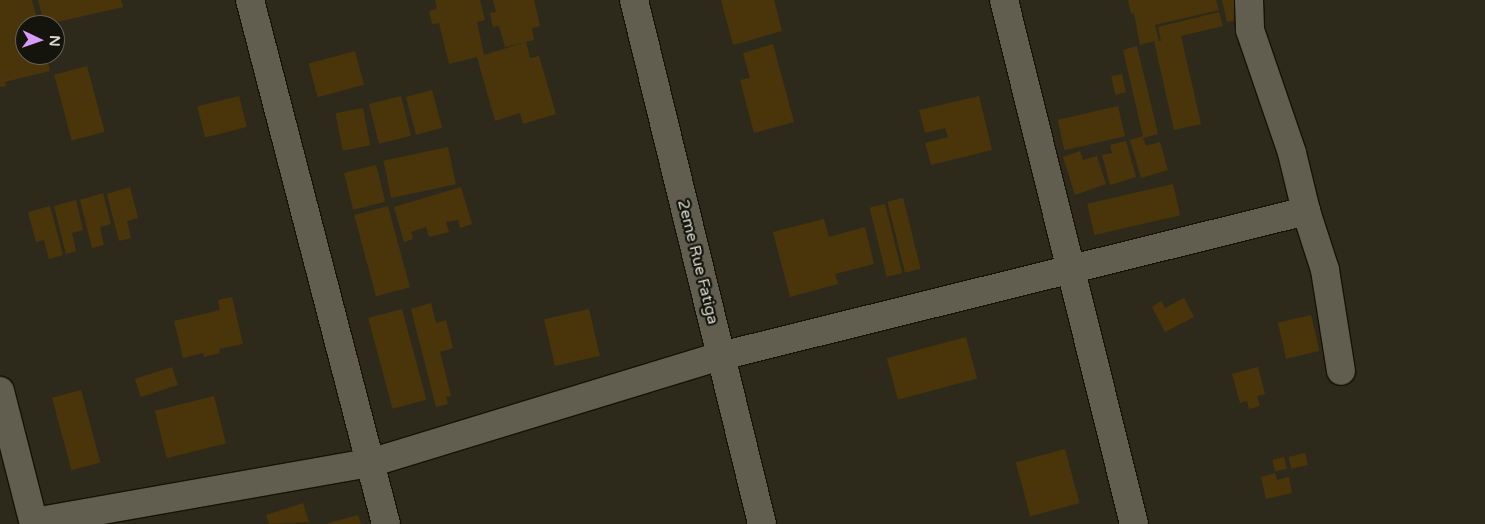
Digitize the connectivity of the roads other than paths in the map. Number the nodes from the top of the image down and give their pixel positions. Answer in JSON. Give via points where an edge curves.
{"nodes":[{"id":1,"x":250,"y":0,"type":"edge"},
{"id":2,"x":634,"y":0,"type":"edge"},
{"id":3,"x":1004,"y":0,"type":"edge"},
{"id":4,"x":1249,"y":0,"type":"edge"},
{"id":5,"x":1306,"y":211,"type":"junction"},
{"id":6,"x":1072,"y":270,"type":"junction"},
{"id":7,"x":721,"y":356,"type":"junction"},
{"id":8,"x":1342,"y":371,"type":"dead end"},
{"id":9,"x":0,"y":391,"type":"edge"},
{"id":10,"x":370,"y":463,"type":"junction"},
{"id":11,"x":34,"y":523,"type":"edge"},
{"id":12,"x":386,"y":524,"type":"edge"},
{"id":13,"x":762,"y":524,"type":"edge"},
{"id":14,"x":1134,"y":524,"type":"edge"}],
"edges":[{"from":1,"to":10,"type":"street"},
{"from":2,"to":7,"type":"street","name":"2eme Rue Fatiga"},
{"from":3,"to":6,"type":"street"},
{"from":4,"to":5,"type":"street","via":[[1250,30],[1292,153]]},
{"from":5,"to":6,"type":"street"},
{"from":5,"to":8,"type":"street","via":[[1325,270]]},
{"from":6,"to":7,"type":"street"},
{"from":6,"to":14,"type":"street"},
{"from":7,"to":10,"type":"street"},
{"from":7,"to":13,"type":"street","name":"2eme Rue Fatiga"},
{"from":9,"to":11,"type":"street"},
{"from":10,"to":11,"type":"street"},
{"from":10,"to":12,"type":"street"}]}
